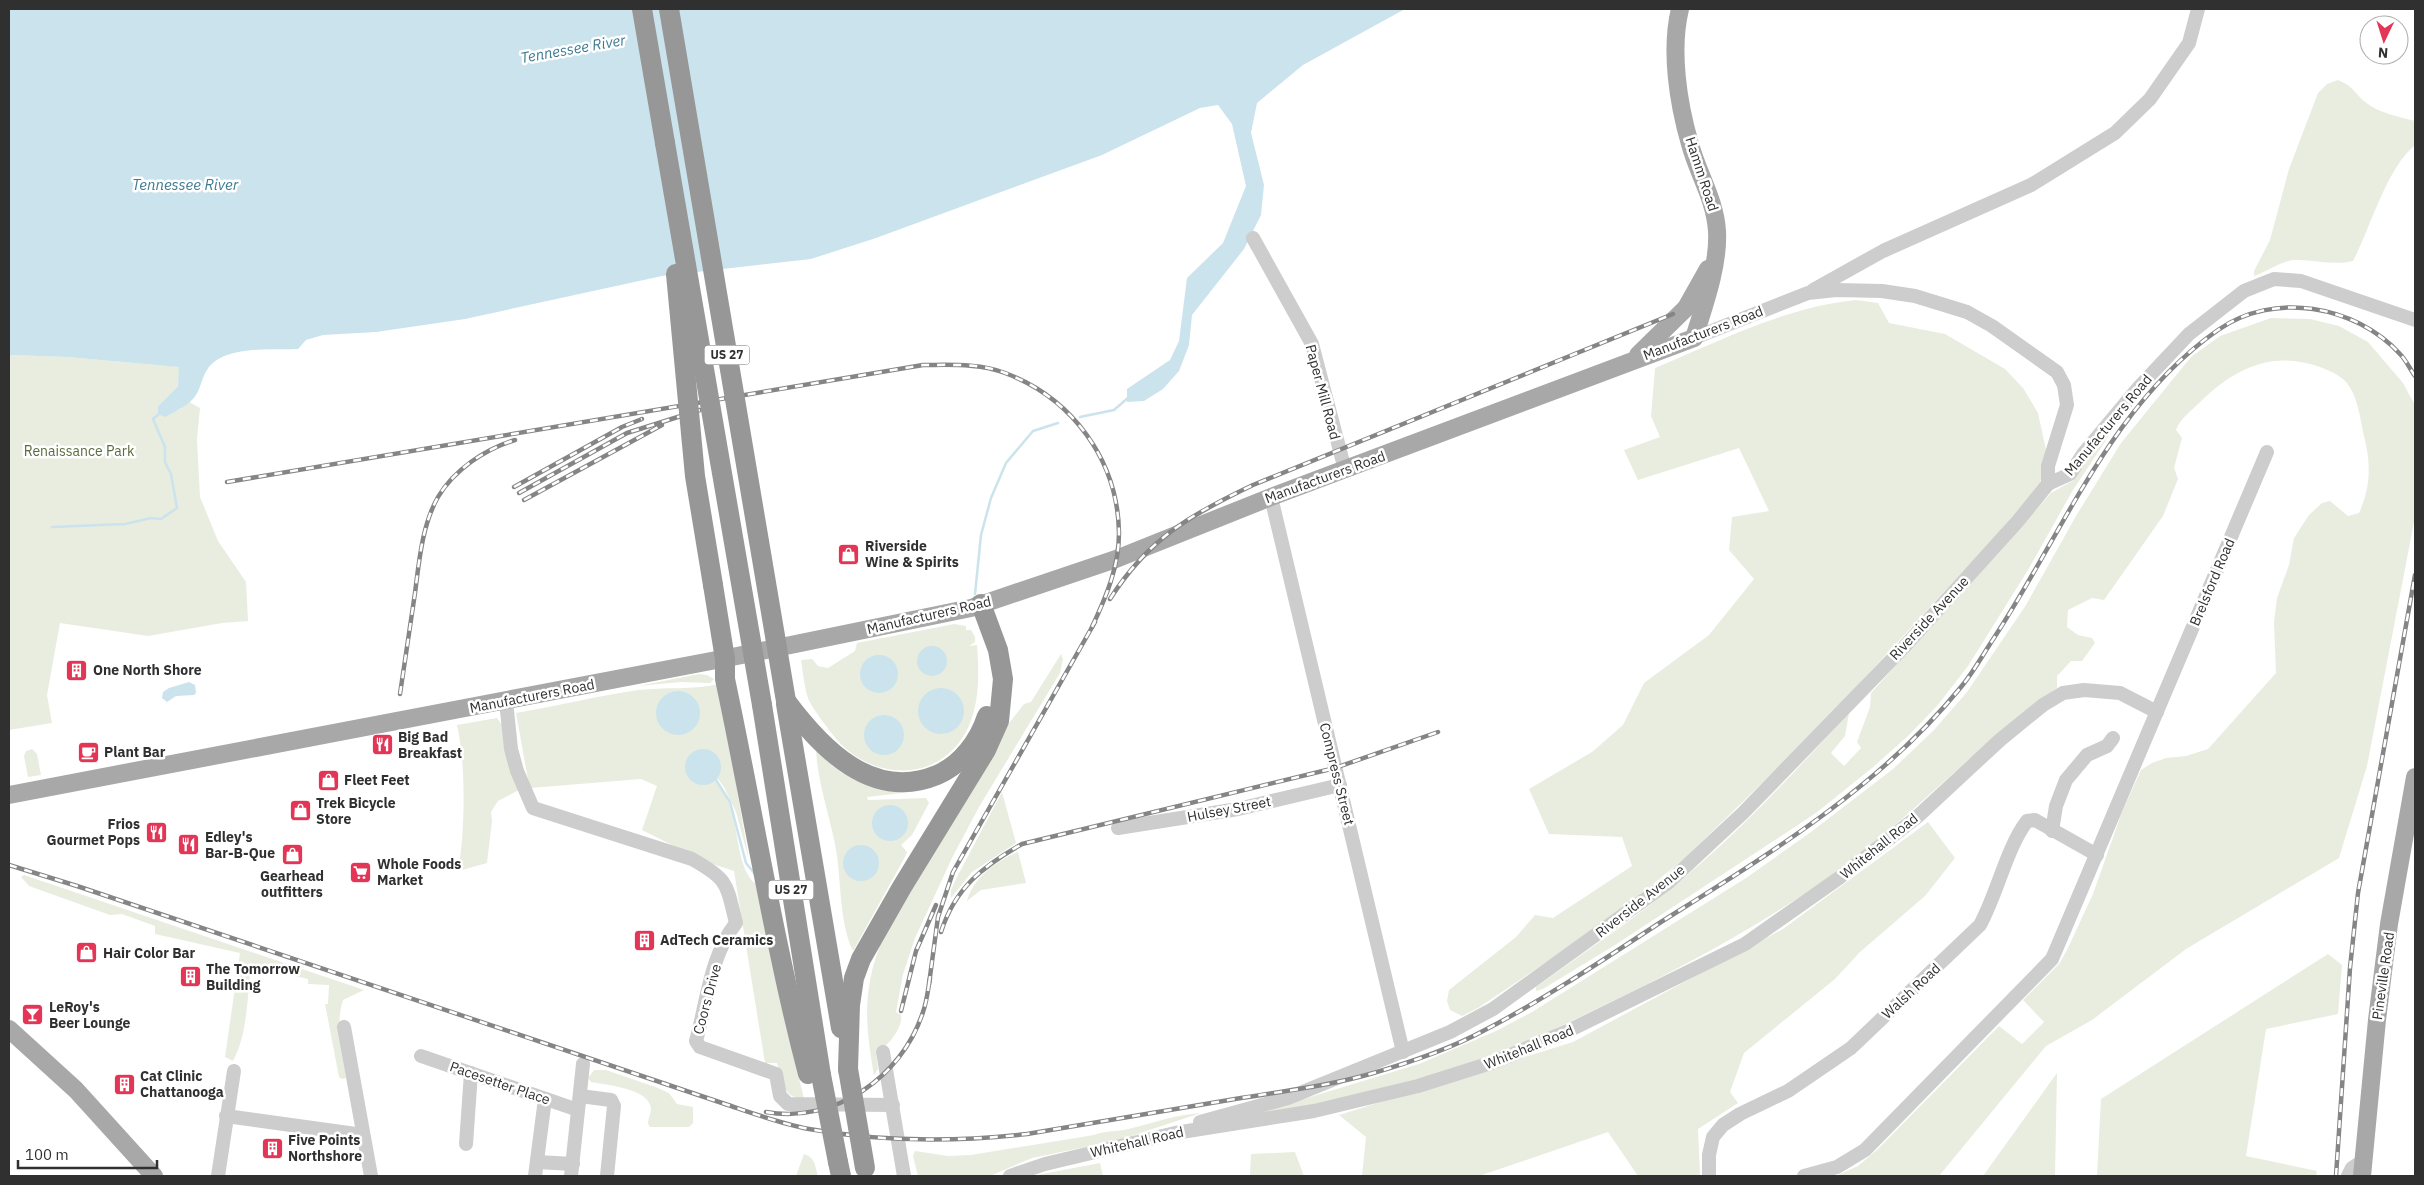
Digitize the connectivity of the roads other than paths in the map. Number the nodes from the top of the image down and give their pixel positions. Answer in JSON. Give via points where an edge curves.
{"nodes":[{"id":1,"x":642,"y":9,"type":"edge"},
{"id":2,"x":669,"y":9,"type":"edge"},
{"id":3,"x":1680,"y":9,"type":"edge"},
{"id":4,"x":2198,"y":9,"type":"edge"},
{"id":5,"x":665,"y":143,"type":"junction"},
{"id":6,"x":1253,"y":238,"type":"dead end"},
{"id":7,"x":1715,"y":255,"type":"junction"},
{"id":8,"x":1808,"y":293,"type":"junction"},
{"id":9,"x":2414,"y":321,"type":"edge"},
{"id":10,"x":1694,"y":338,"type":"junction"},
{"id":11,"x":1633,"y":359,"type":"junction"},
{"id":12,"x":2267,"y":452,"type":"dead end"},
{"id":13,"x":1345,"y":470,"type":"junction"},
{"id":14,"x":2048,"y":484,"type":"junction"},
{"id":15,"x":1271,"y":496,"type":"junction"},
{"id":16,"x":976,"y":606,"type":"junction"},
{"id":17,"x":725,"y":659,"type":"junction"},
{"id":18,"x":506,"y":701,"type":"junction"},
{"id":19,"x":786,"y":701,"type":"junction"},
{"id":20,"x":2157,"y":712,"type":"junction"},
{"id":21,"x":2113,"y":738,"type":"dead end"},
{"id":22,"x":2415,"y":777,"type":"edge"},
{"id":23,"x":1340,"y":785,"type":"junction"},
{"id":24,"x":9,"y":795,"type":"edge"},
{"id":25,"x":1118,"y":828,"type":"dead end"},
{"id":26,"x":2052,"y":831,"type":"junction"},
{"id":27,"x":2097,"y":854,"type":"junction"},
{"id":28,"x":344,"y":1026,"type":"dead end"},
{"id":29,"x":9,"y":1029,"type":"edge"},
{"id":30,"x":884,"y":1052,"type":"dead end"},
{"id":31,"x":1403,"y":1052,"type":"junction"},
{"id":32,"x":421,"y":1056,"type":"dead end"},
{"id":33,"x":583,"y":1064,"type":"dead end"},
{"id":34,"x":848,"y":1069,"type":"junction"},
{"id":35,"x":234,"y":1071,"type":"dead end"},
{"id":36,"x":471,"y":1073,"type":"junction"},
{"id":37,"x":814,"y":1075,"type":"junction"},
{"id":38,"x":580,"y":1096,"type":"junction"},
{"id":39,"x":545,"y":1099,"type":"junction"},
{"id":40,"x":893,"y":1105,"type":"junction"},
{"id":41,"x":578,"y":1110,"type":"junction"},
{"id":42,"x":226,"y":1116,"type":"junction"},
{"id":43,"x":1175,"y":1133,"type":"junction"},
{"id":44,"x":363,"y":1135,"type":"junction"},
{"id":45,"x":466,"y":1144,"type":"dead end"},
{"id":46,"x":537,"y":1162,"type":"junction"},
{"id":47,"x":838,"y":1162,"type":"edge"},
{"id":48,"x":2363,"y":1168,"type":"edge"},
{"id":49,"x":572,"y":1170,"type":"edge"},
{"id":50,"x":866,"y":1172,"type":"edge"},
{"id":51,"x":154,"y":1176,"type":"edge"},
{"id":52,"x":218,"y":1176,"type":"edge"},
{"id":53,"x":371,"y":1176,"type":"edge"},
{"id":54,"x":536,"y":1176,"type":"edge"},
{"id":55,"x":607,"y":1176,"type":"edge"},
{"id":56,"x":904,"y":1176,"type":"edge"},
{"id":57,"x":1010,"y":1176,"type":"edge"},
{"id":58,"x":1709,"y":1176,"type":"edge"},
{"id":59,"x":1804,"y":1176,"type":"edge"},
{"id":60,"x":2348,"y":1176,"type":"edge"}],
"edges":[{"from":1,"to":5,"type":"highway","number":"US 27"},
{"from":2,"to":19,"type":"highway","number":"US 27","bridge":true},
{"from":3,"to":7,"type":"main road","name":"Hamm Road","via":[[1676,22],[1674,64],[1690,144],[1715,209],[1718,233]]},
{"from":4,"to":8,"type":"street","via":[[2189,43],[2150,99],[2115,133],[2031,185],[1883,251]]},
{"from":5,"to":17,"type":"highway","bridge":true,"via":[[695,476]]},
{"from":5,"to":37,"type":"highway","number":"US 27","bridge":true,"via":[[762,705]]},
{"from":6,"to":13,"type":"street","name":"Paper Mill Road","via":[[1312,344]]},
{"from":7,"to":10,"type":"main road","name":"Hamm Road","via":[[1708,297]]},
{"from":7,"to":11,"type":"main road","via":[[1686,308]]},
{"from":8,"to":10,"type":"street","name":"Manufacturers Road"},
{"from":8,"to":14,"type":"street","name":"Manufacturers Road","via":[[1882,291],[1915,296],[1968,312],[2057,372],[2064,385],[2067,405],[2048,466]]},
{"from":9,"to":14,"type":"street","name":"Manufacturers Road","via":[[2301,281],[2274,279],[2244,291],[2189,334],[2139,387],[2070,474]]},
{"from":10,"to":11,"type":"main road","name":"Manufacturers Road"},
{"from":11,"to":13,"type":"main road","name":"Manufacturers Road"},
{"from":12,"to":20,"type":"street","name":"Brelsford Road"},
{"from":13,"to":15,"type":"main road","name":"Manufacturers Road"},
{"from":14,"to":31,"type":"street","name":"Riverside Avenue","via":[[1904,647],[1743,813],[1669,882],[1493,1008],[1450,1032]]},
{"from":15,"to":16,"type":"main road","name":"Manufacturers Road","via":[[1116,559]]},
{"from":15,"to":23,"type":"street","name":"Compress Street"},
{"from":16,"to":17,"type":"main road","name":"Manufacturers Road"},
{"from":16,"to":19,"type":"highway","via":[[992,695],[984,724],[969,750],[944,772],[909,782],[870,777],[834,755]]},
{"from":16,"to":34,"type":"highway","via":[[998,650],[1003,679],[999,721],[986,750],[861,959],[850,1005]]},
{"from":17,"to":18,"type":"main road","name":"Manufacturers Road"},
{"from":17,"to":37,"type":"highway","via":[[724,679],[788,995]]},
{"from":18,"to":24,"type":"main road","name":"Manufacturers Road"},
{"from":18,"to":40,"type":"street","name":"Coors Drive","via":[[517,770],[532,808],[692,859],[713,871],[726,884],[736,923],[727,934],[705,995],[696,1041],[700,1047],[776,1074],[780,1096],[788,1104]]},
{"from":19,"to":34,"type":"highway","number":"US 27"},
{"from":20,"to":27,"type":"street"},
{"from":20,"to":43,"type":"street","name":"Whitehall Road","via":[[2120,693],[2084,690],[2063,693],[2000,740],[1916,817],[1839,878],[1745,944],[1568,1031],[1494,1062],[1418,1086],[1314,1111]]},
{"from":21,"to":26,"type":"street","via":[[2108,746],[2087,755],[2066,780],[2056,806]]},
{"from":22,"to":48,"type":"main road","name":"Pineville Road","via":[[2376,1020]]},
{"from":23,"to":25,"type":"street","name":"Hulsey Street","via":[[1238,809]]},
{"from":23,"to":31,"type":"street","name":"Compress Street"},
{"from":26,"to":27,"type":"street","name":"Walsh Road"},
{"from":26,"to":58,"type":"street","name":"Walsh Road","via":[[2035,820],[2027,821],[2018,833],[1992,903],[1980,925],[1851,1048],[1788,1091],[1723,1125],[1713,1138]]},
{"from":27,"to":59,"type":"street","via":[[2052,959],[1865,1150],[1837,1167]]},
{"from":28,"to":44,"type":"street"},
{"from":29,"to":51,"type":"main road","via":[[76,1090]]},
{"from":30,"to":40,"type":"street"},
{"from":31,"to":43,"type":"street","name":"Riverside Avenue","via":[[1288,1098],[1197,1123]]},
{"from":32,"to":36,"type":"street","name":"Pacesetter Place"},
{"from":33,"to":38,"type":"street"},
{"from":34,"to":50,"type":"highway","number":"US 27","bridge":true},
{"from":35,"to":42,"type":"street"},
{"from":36,"to":39,"type":"street","name":"Pacesetter Place"},
{"from":36,"to":45,"type":"street"},
{"from":37,"to":47,"type":"highway","number":"US 27","bridge":true},
{"from":38,"to":41,"type":"street"},
{"from":38,"to":55,"type":"street","via":[[611,1100],[614,1106]]},
{"from":39,"to":41,"type":"street","name":"Pacesetter Place"},
{"from":39,"to":46,"type":"street"},
{"from":40,"to":56,"type":"street"},
{"from":41,"to":49,"type":"street"},
{"from":42,"to":44,"type":"street"},
{"from":42,"to":52,"type":"street"},
{"from":43,"to":57,"type":"street","name":"Whitehall Road","via":[[1045,1164]]},
{"from":44,"to":53,"type":"street"},
{"from":46,"to":49,"type":"street"},
{"from":46,"to":54,"type":"street"},
{"from":48,"to":60,"type":"street","via":[[2352,1168]]}]}
